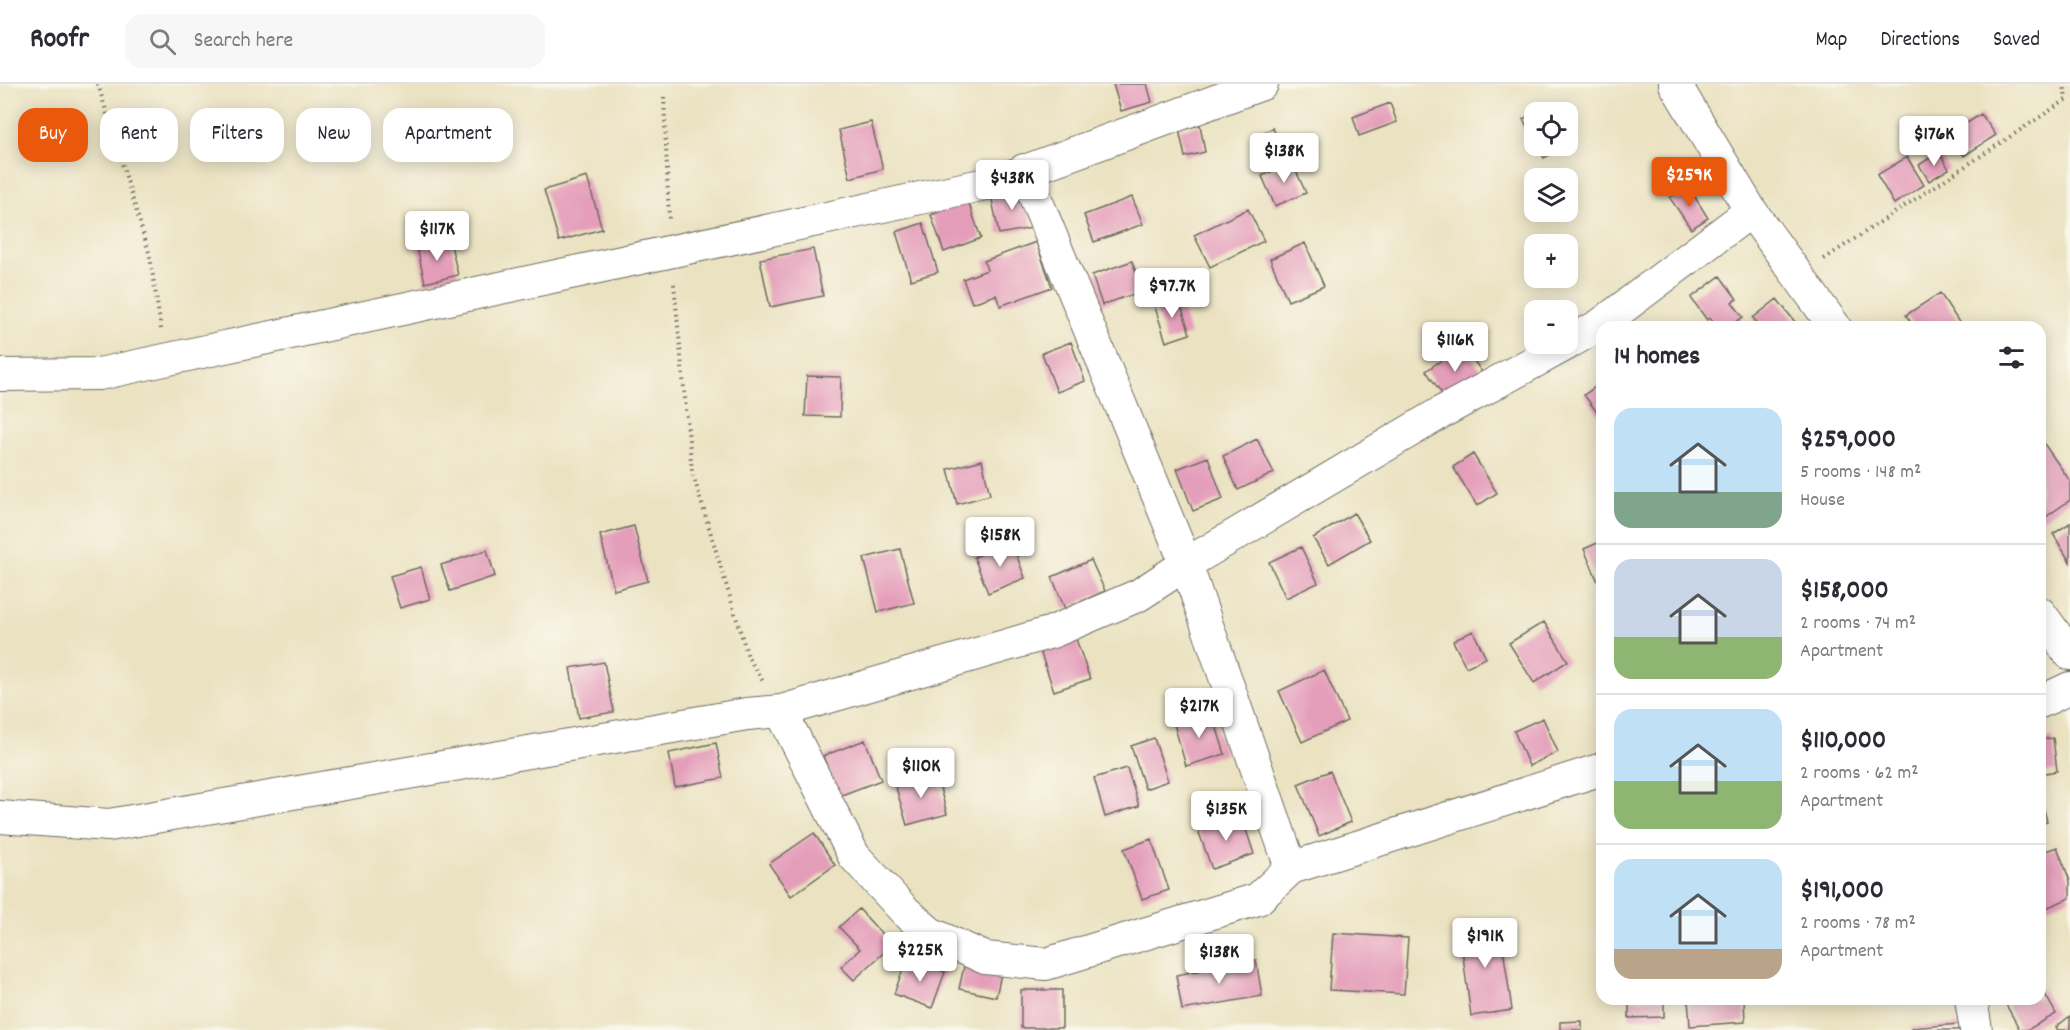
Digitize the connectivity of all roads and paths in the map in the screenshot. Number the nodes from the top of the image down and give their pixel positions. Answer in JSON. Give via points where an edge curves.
{"nodes":[{"id":1,"x":98,"y":84,"type":"edge"},
{"id":2,"x":1262,"y":84,"type":"edge"},
{"id":3,"x":1675,"y":84,"type":"edge"},
{"id":4,"x":2064,"y":84,"type":"edge"},
{"id":5,"x":664,"y":97,"type":"dead end"},
{"id":6,"x":1024,"y":170,"type":"junction"},
{"id":7,"x":1751,"y":211,"type":"junction"},
{"id":8,"x":671,"y":252,"type":"junction"},
{"id":9,"x":1798,"y":276,"type":"junction"},
{"id":10,"x":1607,"y":321,"type":"edge"},
{"id":11,"x":1831,"y":321,"type":"edge"},
{"id":12,"x":1596,"y":328,"type":"edge"},
{"id":13,"x":1578,"y":337,"type":"edge"},
{"id":14,"x":1547,"y":354,"type":"edge"},
{"id":15,"x":165,"y":359,"type":"junction"},
{"id":16,"x":0,"y":375,"type":"edge"},
{"id":17,"x":1185,"y":564,"type":"junction"},
{"id":18,"x":2046,"y":621,"type":"edge"},
{"id":19,"x":2070,"y":654,"type":"edge"},
{"id":20,"x":2070,"y":688,"type":"edge"},
{"id":21,"x":2046,"y":699,"type":"edge"},
{"id":22,"x":781,"y":711,"type":"junction"},
{"id":23,"x":1596,"y":771,"type":"edge"},
{"id":24,"x":0,"y":817,"type":"edge"},
{"id":25,"x":1291,"y":868,"type":"junction"},
{"id":26,"x":1972,"y":1005,"type":"edge"},
{"id":27,"x":1976,"y":1030,"type":"edge"}],
"edges":[{"from":1,"to":15,"type":"path","via":[[150,256]]},
{"from":2,"to":6,"type":"street"},
{"from":3,"to":7,"type":"street"},
{"from":4,"to":9,"type":"path","via":[[2066,100]]},
{"from":5,"to":8,"type":"path"},
{"from":6,"to":8,"type":"street","via":[[995,182]]},
{"from":6,"to":17,"type":"street"},
{"from":7,"to":9,"type":"street"},
{"from":7,"to":10,"type":"street"},
{"from":8,"to":15,"type":"street"},
{"from":8,"to":22,"type":"path","via":[[692,471],[748,657]]},
{"from":9,"to":11,"type":"street"},
{"from":12,"to":13,"type":"street"},
{"from":14,"to":17,"type":"street"},
{"from":15,"to":16,"type":"street","via":[[99,374]]},
{"from":17,"to":22,"type":"street","via":[[1139,595],[1052,632]]},
{"from":17,"to":25,"type":"street"},
{"from":18,"to":19,"type":"street"},
{"from":20,"to":21,"type":"street"},
{"from":22,"to":24,"type":"street","via":[[110,825]]},
{"from":22,"to":25,"type":"street","via":[[854,856],[930,933],[985,958],[1046,964],[1057,961],[1258,899]]},
{"from":23,"to":25,"type":"street"},
{"from":26,"to":27,"type":"street"}]}
